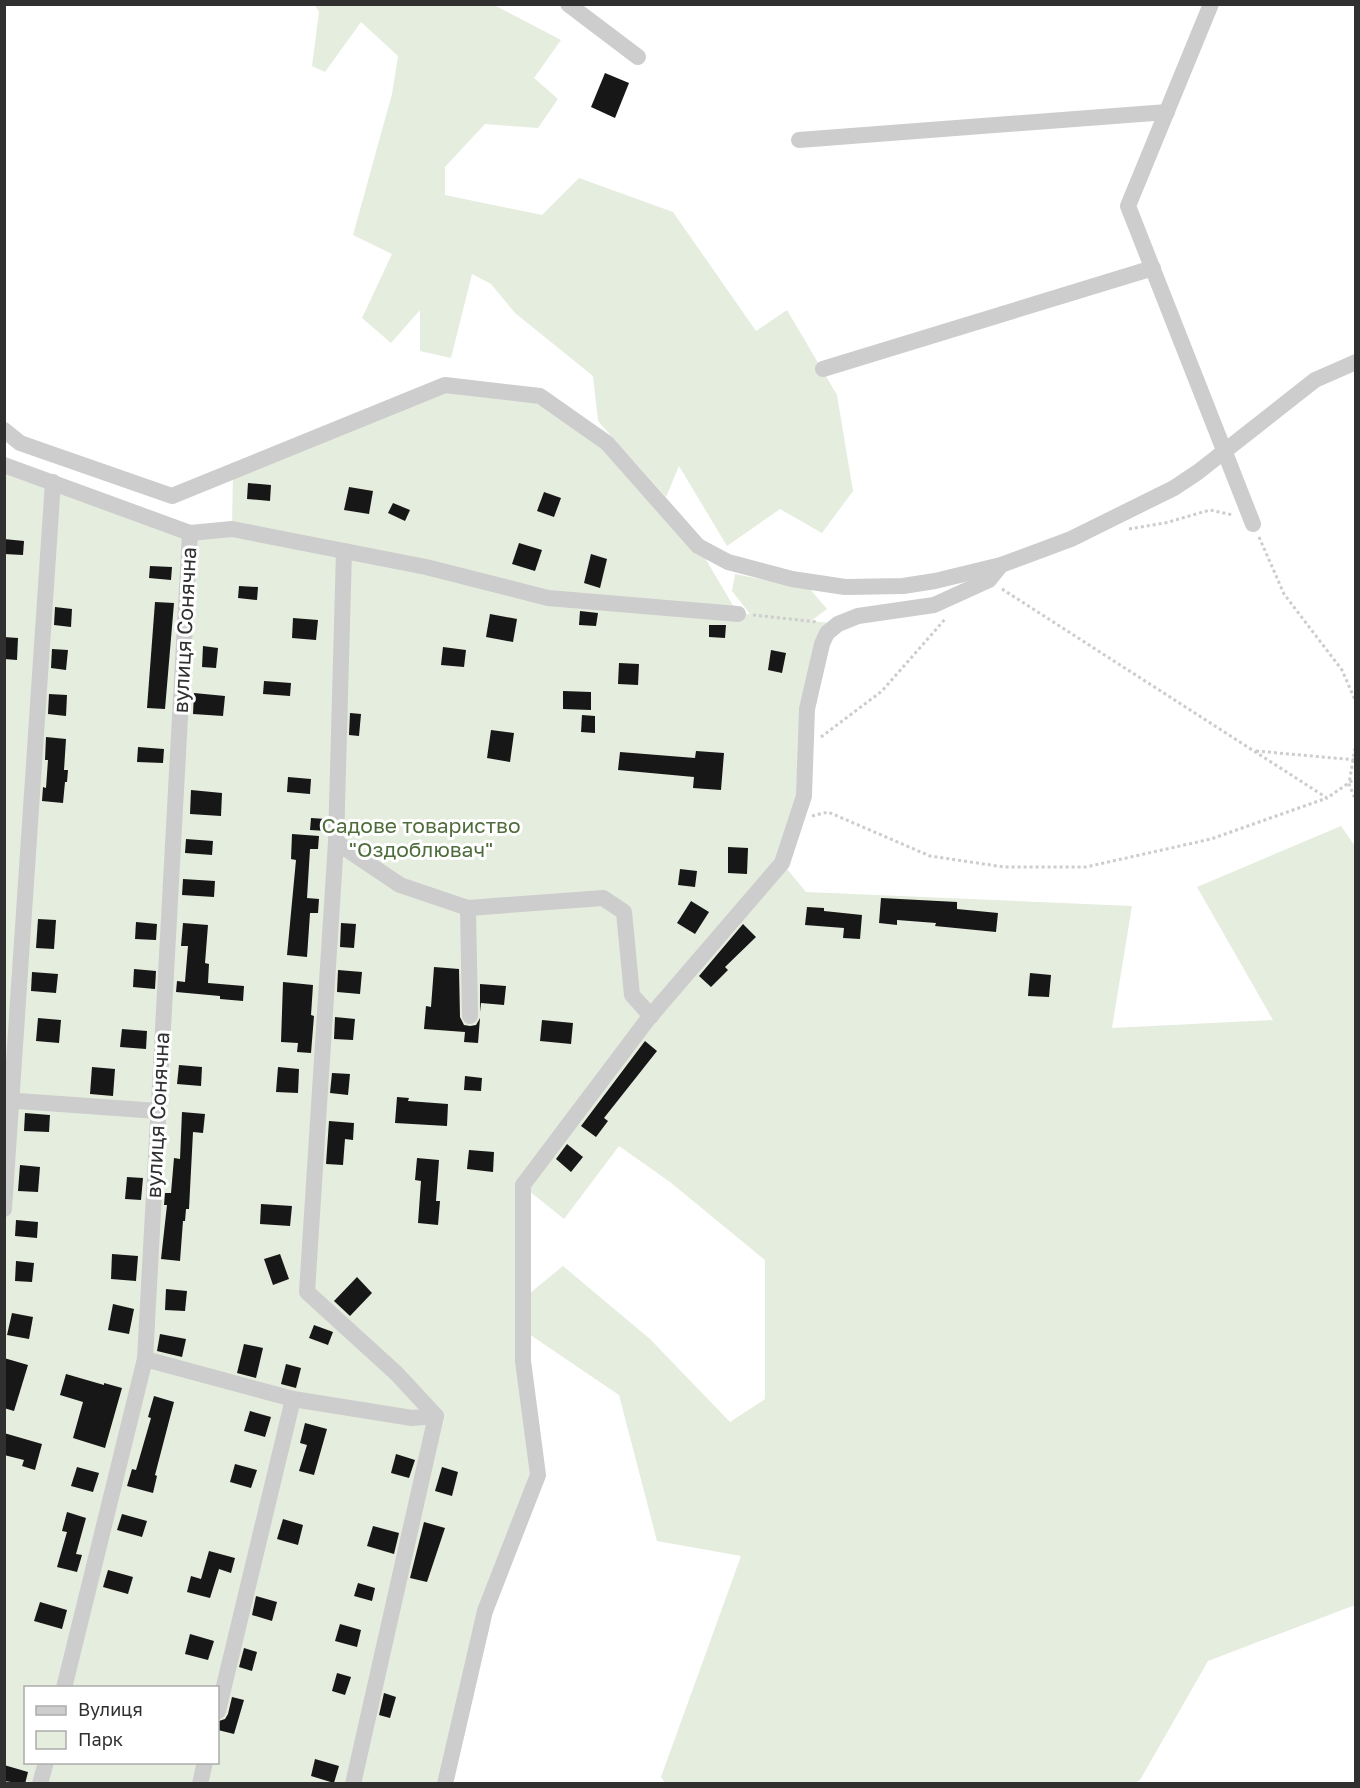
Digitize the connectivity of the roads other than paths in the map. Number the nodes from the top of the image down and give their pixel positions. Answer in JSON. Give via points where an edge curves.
{"nodes":[{"id":1,"x":568,"y":4,"type":"edge"},
{"id":2,"x":1211,"y":4,"type":"edge"},
{"id":3,"x":638,"y":57,"type":"dead end"},
{"id":4,"x":1167,"y":112,"type":"junction"},
{"id":5,"x":799,"y":140,"type":"dead end"},
{"id":6,"x":1153,"y":268,"type":"junction"},
{"id":7,"x":1356,"y":362,"type":"edge"},
{"id":8,"x":823,"y":369,"type":"dead end"},
{"id":9,"x":4,"y":430,"type":"edge"},
{"id":10,"x":1224,"y":450,"type":"junction"},
{"id":11,"x":4,"y":465,"type":"edge"},
{"id":12,"x":52,"y":482,"type":"junction"},
{"id":13,"x":1253,"y":524,"type":"road end"},
{"id":14,"x":190,"y":533,"type":"junction"},
{"id":15,"x":344,"y":551,"type":"junction"},
{"id":16,"x":1001,"y":565,"type":"junction"},
{"id":17,"x":738,"y":614,"type":"road end"},
{"id":18,"x":336,"y":842,"type":"junction"},
{"id":19,"x":468,"y":908,"type":"junction"},
{"id":20,"x":470,"y":1016,"type":"dead end"},
{"id":21,"x":651,"y":1016,"type":"junction"},
{"id":22,"x":8,"y":1101,"type":"edge"},
{"id":23,"x":158,"y":1111,"type":"junction"},
{"id":24,"x":4,"y":1209,"type":"edge"},
{"id":25,"x":145,"y":1359,"type":"junction"},
{"id":26,"x":293,"y":1399,"type":"junction"},
{"id":27,"x":436,"y":1416,"type":"junction"},
{"id":28,"x":64,"y":1686,"type":"edge"},
{"id":29,"x":219,"y":1707,"type":"edge"},
{"id":30,"x":45,"y":1764,"type":"edge"},
{"id":31,"x":205,"y":1764,"type":"edge"},
{"id":32,"x":40,"y":1784,"type":"edge"},
{"id":33,"x":200,"y":1784,"type":"edge"},
{"id":34,"x":353,"y":1784,"type":"edge"},
{"id":35,"x":445,"y":1784,"type":"edge"}],
"edges":[{"from":1,"to":3,"type":"street"},
{"from":2,"to":4,"type":"street"},
{"from":4,"to":5,"type":"street"},
{"from":4,"to":6,"type":"street","via":[[1128,206]]},
{"from":6,"to":8,"type":"street"},
{"from":6,"to":10,"type":"street"},
{"from":7,"to":10,"type":"street","via":[[1315,380]]},
{"from":9,"to":16,"type":"street","via":[[20,443],[172,496],[445,385],[540,396],[607,443],[698,546],[728,562],[761,573],[845,587],[903,586]]},
{"from":10,"to":13,"type":"street"},
{"from":10,"to":16,"type":"street","via":[[1174,488],[1071,538]]},
{"from":11,"to":12,"type":"street"},
{"from":12,"to":14,"type":"street"},
{"from":12,"to":22,"type":"street"},
{"from":14,"to":15,"type":"street","via":[[232,529]]},
{"from":14,"to":23,"type":"street","name":"вулиця Сонячна"},
{"from":15,"to":17,"type":"street","via":[[548,598]]},
{"from":15,"to":18,"type":"street"},
{"from":16,"to":21,"type":"street","via":[[989,580],[934,605],[858,616],[827,633],[807,709],[804,796],[782,863]]},
{"from":18,"to":19,"type":"street","via":[[400,885]]},
{"from":18,"to":27,"type":"street","via":[[307,1292],[396,1372]]},
{"from":19,"to":20,"type":"street"},
{"from":19,"to":21,"type":"street","via":[[603,898],[624,912],[632,995]]},
{"from":21,"to":35,"type":"street","via":[[523,1185],[523,1361],[538,1475],[485,1611]]},
{"from":22,"to":23,"type":"street"},
{"from":22,"to":24,"type":"street"},
{"from":23,"to":25,"type":"street","name":"вулиця Сонячна"},
{"from":25,"to":26,"type":"street"},
{"from":25,"to":28,"type":"street","name":"вулиця Сонячна"},
{"from":26,"to":27,"type":"street","via":[[412,1418]]},
{"from":26,"to":29,"type":"street"},
{"from":27,"to":34,"type":"street"},
{"from":30,"to":32,"type":"street"},
{"from":31,"to":33,"type":"street"}]}
